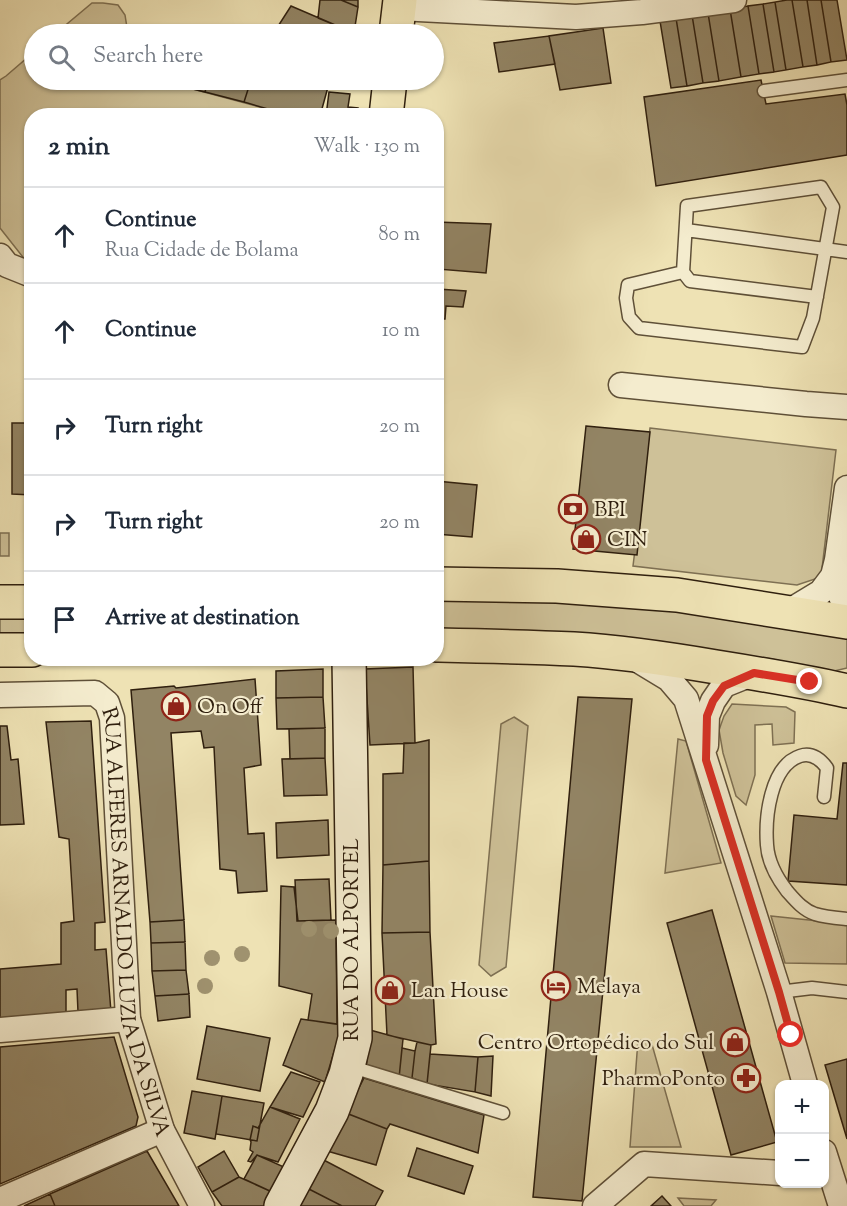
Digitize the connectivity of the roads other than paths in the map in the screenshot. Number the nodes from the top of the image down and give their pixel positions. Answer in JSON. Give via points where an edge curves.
{"nodes":[{"id":1,"x":734,"y":0,"type":"edge"},
{"id":2,"x":398,"y":14,"type":"edge"},
{"id":3,"x":847,"y":80,"type":"edge"},
{"id":4,"x":389,"y":90,"type":"edge"},
{"id":5,"x":764,"y":91,"type":"dead end"},
{"id":6,"x":387,"y":108,"type":"edge"},
{"id":7,"x":686,"y":230,"type":"junction"},
{"id":8,"x":825,"y":248,"type":"junction"},
{"id":9,"x":847,"y":252,"type":"edge"},
{"id":10,"x":0,"y":256,"type":"edge"},
{"id":11,"x":24,"y":272,"type":"edge"},
{"id":12,"x":683,"y":272,"type":"junction"},
{"id":13,"x":817,"y":297,"type":"junction"},
{"id":14,"x":621,"y":385,"type":"dead end"},
{"id":15,"x":847,"y":407,"type":"edge"},
{"id":16,"x":847,"y":488,"type":"edge"},
{"id":17,"x":837,"y":560,"type":"junction"},
{"id":18,"x":0,"y":582,"type":"edge"},
{"id":19,"x":24,"y":582,"type":"edge"},
{"id":20,"x":444,"y":584,"type":"edge"},
{"id":21,"x":0,"y":602,"type":"edge"},
{"id":22,"x":24,"y":602,"type":"edge"},
{"id":23,"x":847,"y":608,"type":"edge"},
{"id":24,"x":788,"y":612,"type":"junction"},
{"id":25,"x":847,"y":622,"type":"edge"},
{"id":26,"x":444,"y":645,"type":"edge"},
{"id":27,"x":0,"y":650,"type":"edge"},
{"id":28,"x":24,"y":650,"type":"edge"},
{"id":29,"x":630,"y":655,"type":"junction"},
{"id":30,"x":349,"y":666,"type":"edge"},
{"id":31,"x":754,"y":673,"type":"junction"},
{"id":32,"x":847,"y":691,"type":"edge"},
{"id":33,"x":0,"y":695,"type":"edge"},
{"id":34,"x":706,"y":760,"type":"junction"},
{"id":35,"x":824,"y":797,"type":"dead end"},
{"id":36,"x":847,"y":919,"type":"edge"},
{"id":37,"x":779,"y":992,"type":"junction"},
{"id":38,"x":847,"y":992,"type":"edge"},
{"id":39,"x":128,"y":1020,"type":"junction"},
{"id":40,"x":0,"y":1030,"type":"edge"},
{"id":41,"x":348,"y":1066,"type":"junction"},
{"id":42,"x":804,"y":1080,"type":"edge"},
{"id":43,"x":503,"y":1113,"type":"dead end"},
{"id":44,"x":162,"y":1130,"type":"junction"},
{"id":45,"x":775,"y":1172,"type":"edge"},
{"id":46,"x":829,"y":1177,"type":"edge"},
{"id":47,"x":0,"y":1200,"type":"edge"},
{"id":48,"x":202,"y":1206,"type":"edge"},
{"id":49,"x":280,"y":1206,"type":"edge"},
{"id":50,"x":596,"y":1206,"type":"edge"},
{"id":51,"x":841,"y":1206,"type":"edge"}],
"edges":[{"from":1,"to":2,"type":"street","via":[[576,17]]},
{"from":3,"to":5,"type":"lane"},
{"from":4,"to":6,"type":"main road"},
{"from":7,"to":8,"type":"lane"},
{"from":7,"to":8,"type":"lane","via":[[687,206],[821,187],[833,207]]},
{"from":7,"to":12,"type":"lane"},
{"from":8,"to":9,"type":"lane"},
{"from":8,"to":13,"type":"lane"},
{"from":10,"to":11,"type":"street","via":[[7,265]]},
{"from":12,"to":13,"type":"lane","via":[[690,281]]},
{"from":12,"to":13,"type":"lane","via":[[628,285],[629,317],[639,328],[802,347]]},
{"from":14,"to":15,"type":"street"},
{"from":16,"to":17,"type":"street"},
{"from":17,"to":23,"type":"street","via":[[839,593]]},
{"from":17,"to":24,"type":"street","via":[[833,576],[821,592]]},
{"from":18,"to":19,"type":"main road"},
{"from":20,"to":24,"type":"main road","via":[[557,586],[667,594]]},
{"from":21,"to":22,"type":"main road"},
{"from":24,"to":25,"type":"main road"},
{"from":26,"to":29,"type":"main road","via":[[575,649]]},
{"from":27,"to":28,"type":"main road"},
{"from":29,"to":31,"type":"main road"},
{"from":29,"to":34,"type":"street","via":[[669,679],[686,699]]},
{"from":30,"to":41,"type":"street","name":"RUA DO ALPORTEL","via":[[355,1038]]},
{"from":31,"to":32,"type":"main road"},
{"from":31,"to":34,"type":"street","via":[[724,686],[713,701],[707,716]]},
{"from":33,"to":39,"type":"street","name":"RUA ALFERES ARNALDO LUZIA DA SILVA","via":[[95,693],[106,703],[112,718]]},
{"from":34,"to":37,"type":"street"},
{"from":35,"to":36,"type":"lane","via":[[827,768],[820,759],[805,754],[793,758],[773,789],[767,812],[767,846],[782,885],[798,904],[814,914]]},
{"from":37,"to":38,"type":"lane","via":[[812,988]]},
{"from":37,"to":42,"type":"street"},
{"from":39,"to":40,"type":"street"},
{"from":39,"to":44,"type":"street","name":"RUA ALFERES ARNALDO LUZIA DA SILVA"},
{"from":41,"to":43,"type":"lane"},
{"from":41,"to":49,"type":"street","name":"RUA DO ALPORTEL","via":[[332,1111]]},
{"from":44,"to":47,"type":"street"},
{"from":44,"to":48,"type":"street","name":"RUA ALFERES ARNALDO LUZIA DA SILVA"},
{"from":45,"to":50,"type":"street","via":[[644,1164]]},
{"from":46,"to":51,"type":"street"}]}
